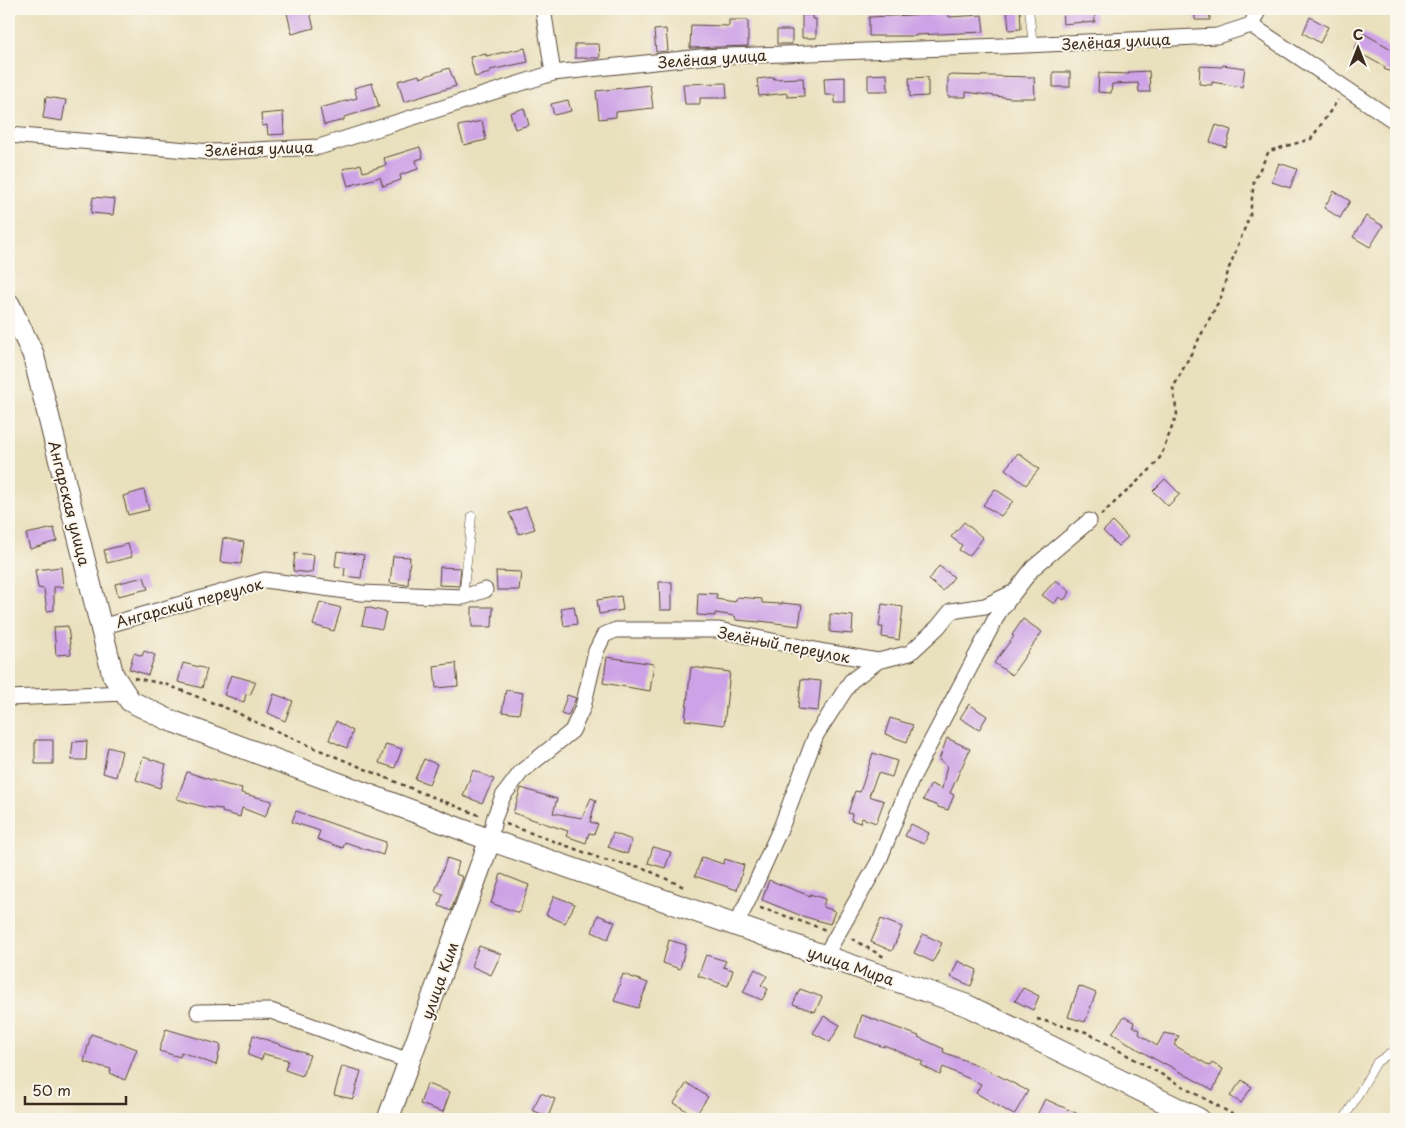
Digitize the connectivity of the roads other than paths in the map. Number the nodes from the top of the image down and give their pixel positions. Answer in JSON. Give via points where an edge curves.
{"nodes":[{"id":1,"x":546,"y":9,"type":"edge"},
{"id":2,"x":1029,"y":9,"type":"edge"},
{"id":3,"x":1259,"y":9,"type":"edge"},
{"id":4,"x":1251,"y":25,"type":"junction"},
{"id":5,"x":1033,"y":45,"type":"junction"},
{"id":6,"x":553,"y":73,"type":"junction"},
{"id":7,"x":1396,"y":122,"type":"edge"},
{"id":8,"x":9,"y":135,"type":"edge"},
{"id":9,"x":9,"y":304,"type":"edge"},
{"id":10,"x":472,"y":516,"type":"dead end"},
{"id":11,"x":1089,"y":521,"type":"road end"},
{"id":12,"x":485,"y":590,"type":"dead end"},
{"id":13,"x":1014,"y":592,"type":"junction"},
{"id":14,"x":463,"y":597,"type":"junction"},
{"id":15,"x":101,"y":627,"type":"junction"},
{"id":16,"x":878,"y":661,"type":"junction"},
{"id":17,"x":127,"y":697,"type":"junction"},
{"id":18,"x":9,"y":698,"type":"edge"},
{"id":19,"x":490,"y":840,"type":"junction"},
{"id":20,"x":735,"y":925,"type":"junction"},
{"id":21,"x":825,"y":956,"type":"junction"},
{"id":22,"x":198,"y":1012,"type":"dead end"},
{"id":23,"x":1396,"y":1049,"type":"edge"},
{"id":24,"x":409,"y":1061,"type":"junction"},
{"id":25,"x":388,"y":1119,"type":"edge"},
{"id":26,"x":1199,"y":1119,"type":"edge"},
{"id":27,"x":1344,"y":1119,"type":"edge"}],
"edges":[{"from":1,"to":6,"type":"street","via":[[544,16]]},
{"from":2,"to":5,"type":"lane"},
{"from":3,"to":4,"type":"street"},
{"from":4,"to":5,"type":"street","name":"Зелёная улица","via":[[1217,36]]},
{"from":4,"to":7,"type":"street"},
{"from":5,"to":6,"type":"street","name":"Зелёная улица","via":[[701,57]]},
{"from":6,"to":8,"type":"street","name":"Зелёная улица","via":[[319,147],[212,152]]},
{"from":9,"to":15,"type":"street","name":"Ангарская улица","via":[[34,354]]},
{"from":10,"to":14,"type":"lane"},
{"from":11,"to":13,"type":"street","name":"Зелёный переулок","via":[[1033,568]]},
{"from":12,"to":14,"type":"street","name":"Ангарский переулок"},
{"from":13,"to":16,"type":"street","name":"Зелёный переулок","via":[[986,606],[951,611],[910,653]]},
{"from":13,"to":21,"type":"street","name":"Зелёный переулок","via":[[999,612],[912,778],[878,863]]},
{"from":14,"to":15,"type":"street","name":"Ангарский переулок","via":[[361,592],[265,580]]},
{"from":15,"to":17,"type":"street","name":"Ангарская улица","via":[[113,675]]},
{"from":16,"to":19,"type":"street","name":"Зелёный переулок","via":[[719,630],[616,630],[604,635],[596,652],[583,707],[572,731],[521,772],[503,796]]},
{"from":16,"to":20,"type":"street","name":"Зелёный переулок","via":[[851,681],[816,735],[782,824]]},
{"from":17,"to":18,"type":"street"},
{"from":17,"to":19,"type":"street","name":"улица Мира","via":[[169,720]]},
{"from":19,"to":20,"type":"street","name":"улица Мира"},
{"from":19,"to":24,"type":"street","name":"улица Ким"},
{"from":20,"to":21,"type":"street","name":"улица Мира"},
{"from":21,"to":26,"type":"street","name":"улица Мира","via":[[966,1005]]},
{"from":22,"to":24,"type":"street","via":[[271,1011]]},
{"from":23,"to":27,"type":"lane","via":[[1377,1062]]},
{"from":24,"to":25,"type":"street","name":"улица Ким"}]}
